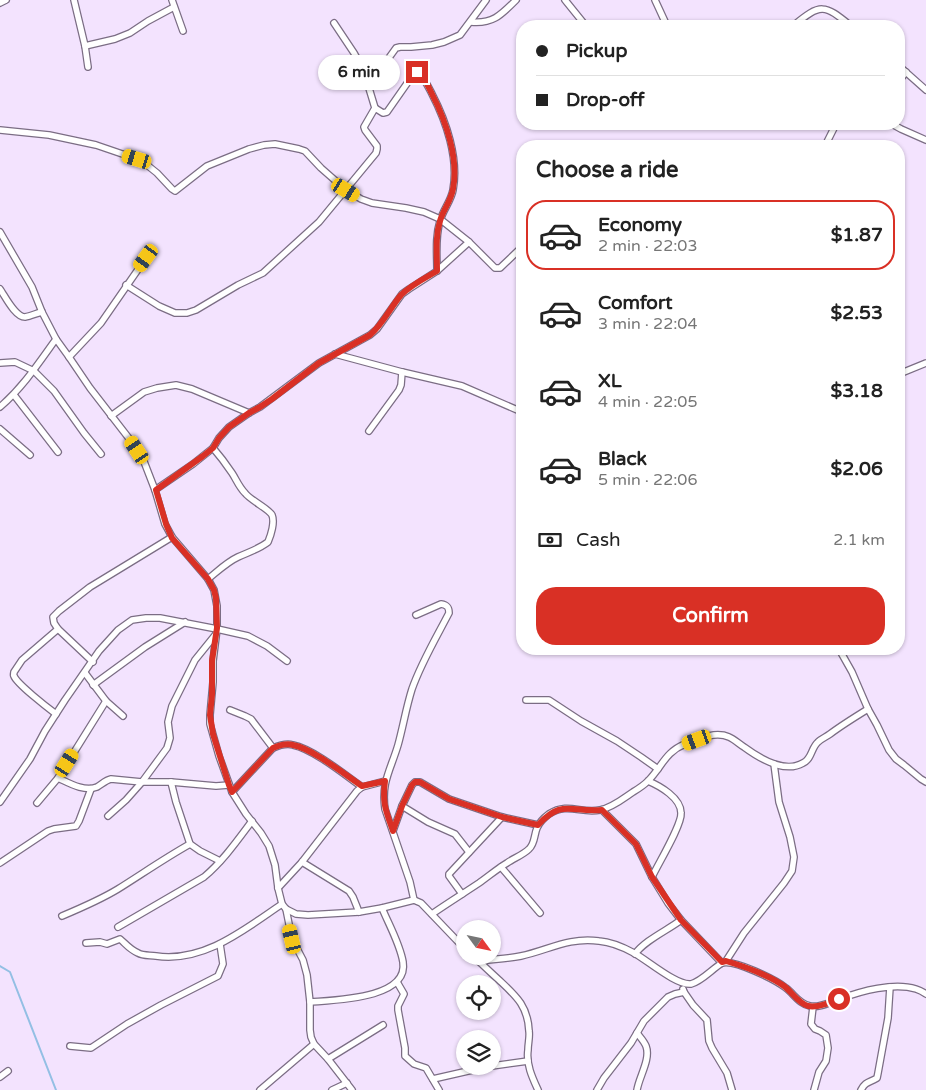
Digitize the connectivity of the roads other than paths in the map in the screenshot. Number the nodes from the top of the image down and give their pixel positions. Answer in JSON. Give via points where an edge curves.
{"nodes":[{"id":1,"x":6,"y":0,"type":"edge"},
{"id":2,"x":74,"y":0,"type":"edge"},
{"id":3,"x":172,"y":0,"type":"edge"},
{"id":4,"x":486,"y":0,"type":"edge"},
{"id":5,"x":516,"y":0,"type":"edge"},
{"id":6,"x":565,"y":0,"type":"edge"},
{"id":7,"x":655,"y":0,"type":"edge"},
{"id":8,"x":0,"y":3,"type":"edge"},
{"id":9,"x":174,"y":7,"type":"junction"},
{"id":10,"x":581,"y":20,"type":"edge"},
{"id":11,"x":664,"y":20,"type":"edge"},
{"id":12,"x":801,"y":20,"type":"edge"},
{"id":13,"x":843,"y":20,"type":"edge"},
{"id":14,"x":471,"y":22,"type":"junction"},
{"id":15,"x":334,"y":23,"type":"dead end"},
{"id":16,"x":183,"y":31,"type":"dead end"},
{"id":17,"x":85,"y":46,"type":"junction"},
{"id":18,"x":88,"y":67,"type":"dead end"},
{"id":19,"x":906,"y":72,"type":"edge"},
{"id":20,"x":364,"y":74,"type":"junction"},
{"id":21,"x":926,"y":90,"type":"edge"},
{"id":22,"x":375,"y":108,"type":"junction"},
{"id":23,"x":0,"y":130,"type":"edge"},
{"id":24,"x":901,"y":130,"type":"edge"},
{"id":25,"x":926,"y":140,"type":"edge"},
{"id":26,"x":346,"y":190,"type":"junction"},
{"id":27,"x":440,"y":219,"type":"junction"},
{"id":28,"x":0,"y":232,"type":"edge"},
{"id":29,"x":469,"y":242,"type":"junction"},
{"id":30,"x":516,"y":252,"type":"edge"},
{"id":31,"x":146,"y":258,"type":"dead end"},
{"id":32,"x":437,"y":271,"type":"junction"},
{"id":33,"x":126,"y":285,"type":"junction"},
{"id":34,"x":0,"y":289,"type":"edge"},
{"id":35,"x":42,"y":312,"type":"junction"},
{"id":36,"x":56,"y":339,"type":"junction"},
{"id":37,"x":335,"y":354,"type":"junction"},
{"id":38,"x":70,"y":357,"type":"junction"},
{"id":39,"x":0,"y":363,"type":"edge"},
{"id":40,"x":926,"y":363,"type":"edge"},
{"id":41,"x":34,"y":371,"type":"junction"},
{"id":42,"x":402,"y":372,"type":"junction"},
{"id":43,"x":905,"y":372,"type":"edge"},
{"id":44,"x":14,"y":395,"type":"junction"},
{"id":45,"x":0,"y":407,"type":"edge"},
{"id":46,"x":516,"y":409,"type":"edge"},
{"id":47,"x":249,"y":413,"type":"junction"},
{"id":48,"x":111,"y":416,"type":"junction"},
{"id":49,"x":0,"y":429,"type":"edge"},
{"id":50,"x":369,"y":430,"type":"dead end"},
{"id":51,"x":213,"y":448,"type":"junction"},
{"id":52,"x":58,"y":452,"type":"dead end"},
{"id":53,"x":101,"y":454,"type":"dead end"},
{"id":54,"x":30,"y":455,"type":"dead end"},
{"id":55,"x":156,"y":490,"type":"junction"},
{"id":56,"x":172,"y":538,"type":"junction"},
{"id":57,"x":208,"y":579,"type":"junction"},
{"id":58,"x":416,"y":615,"type":"dead end"},
{"id":59,"x":185,"y":622,"type":"junction"},
{"id":60,"x":58,"y":629,"type":"junction"},
{"id":61,"x":217,"y":631,"type":"junction"},
{"id":62,"x":842,"y":655,"type":"edge"},
{"id":63,"x":93,"y":662,"type":"junction"},
{"id":64,"x":287,"y":662,"type":"dead end"},
{"id":65,"x":85,"y":673,"type":"junction"},
{"id":66,"x":94,"y":685,"type":"junction"},
{"id":67,"x":526,"y":700,"type":"dead end"},
{"id":68,"x":106,"y":701,"type":"junction"},
{"id":69,"x":868,"y":709,"type":"junction"},
{"id":70,"x":230,"y":710,"type":"dead end"},
{"id":71,"x":56,"y":714,"type":"junction"},
{"id":72,"x":123,"y":716,"type":"dead end"},
{"id":73,"x":273,"y":748,"type":"junction"},
{"id":74,"x":774,"y":764,"type":"junction"},
{"id":75,"x":658,"y":768,"type":"junction"},
{"id":76,"x":58,"y":778,"type":"junction"},
{"id":77,"x":385,"y":781,"type":"junction"},
{"id":78,"x":648,"y":781,"type":"junction"},
{"id":79,"x":142,"y":782,"type":"junction"},
{"id":80,"x":171,"y":782,"type":"junction"},
{"id":81,"x":926,"y":782,"type":"edge"},
{"id":82,"x":229,"y":785,"type":"junction"},
{"id":83,"x":362,"y":786,"type":"junction"},
{"id":84,"x":91,"y":788,"type":"junction"},
{"id":85,"x":232,"y":792,"type":"junction"},
{"id":86,"x":0,"y":802,"type":"edge"},
{"id":87,"x":37,"y":803,"type":"dead end"},
{"id":88,"x":402,"y":806,"type":"junction"},
{"id":89,"x":602,"y":810,"type":"junction"},
{"id":90,"x":108,"y":816,"type":"dead end"},
{"id":91,"x":502,"y":817,"type":"junction"},
{"id":92,"x":252,"y":821,"type":"junction"},
{"id":93,"x":538,"y":825,"type":"junction"},
{"id":94,"x":393,"y":831,"type":"junction"},
{"id":95,"x":190,"y":844,"type":"junction"},
{"id":96,"x":469,"y":852,"type":"junction"},
{"id":97,"x":220,"y":861,"type":"junction"},
{"id":98,"x":302,"y":862,"type":"junction"},
{"id":99,"x":0,"y":863,"type":"edge"},
{"id":100,"x":501,"y":866,"type":"junction"},
{"id":101,"x":652,"y":877,"type":"junction"},
{"id":102,"x":278,"y":888,"type":"junction"},
{"id":103,"x":462,"y":894,"type":"junction"},
{"id":104,"x":414,"y":900,"type":"junction"},
{"id":105,"x":284,"y":907,"type":"junction"},
{"id":106,"x":382,"y":908,"type":"junction"},
{"id":107,"x":358,"y":912,"type":"junction"},
{"id":108,"x":540,"y":913,"type":"dead end"},
{"id":109,"x":432,"y":914,"type":"junction"},
{"id":110,"x":62,"y":916,"type":"dead end"},
{"id":111,"x":681,"y":920,"type":"junction"},
{"id":112,"x":118,"y":927,"type":"dead end"},
{"id":113,"x":456,"y":939,"type":"edge"},
{"id":114,"x":86,"y":943,"type":"dead end"},
{"id":115,"x":220,"y":944,"type":"junction"},
{"id":116,"x":636,"y":954,"type":"junction"},
{"id":117,"x":501,"y":958,"type":"edge"},
{"id":118,"x":724,"y":962,"type":"junction"},
{"id":119,"x":483,"y":965,"type":"edge"},
{"id":120,"x":397,"y":982,"type":"junction"},
{"id":121,"x":684,"y":984,"type":"junction"},
{"id":122,"x":890,"y":987,"type":"junction"},
{"id":123,"x":684,"y":992,"type":"junction"},
{"id":124,"x":926,"y":994,"type":"edge"},
{"id":125,"x":310,"y":1002,"type":"junction"},
{"id":126,"x":813,"y":1006,"type":"junction"},
{"id":127,"x":383,"y":1025,"type":"dead end"},
{"id":128,"x":637,"y":1032,"type":"junction"},
{"id":129,"x":314,"y":1044,"type":"junction"},
{"id":130,"x":70,"y":1046,"type":"dead end"},
{"id":131,"x":328,"y":1060,"type":"junction"},
{"id":132,"x":528,"y":1061,"type":"junction"},
{"id":133,"x":501,"y":1065,"type":"edge"},
{"id":134,"x":8,"y":1071,"type":"dead end"},
{"id":135,"x":456,"y":1074,"type":"edge"},
{"id":136,"x":0,"y":1077,"type":"edge"},
{"id":137,"x":433,"y":1079,"type":"junction"},
{"id":138,"x":347,"y":1083,"type":"junction"},
{"id":139,"x":260,"y":1090,"type":"edge"},
{"id":140,"x":332,"y":1090,"type":"edge"},
{"id":141,"x":352,"y":1090,"type":"edge"},
{"id":142,"x":439,"y":1090,"type":"edge"},
{"id":143,"x":538,"y":1090,"type":"edge"},
{"id":144,"x":597,"y":1090,"type":"edge"},
{"id":145,"x":637,"y":1090,"type":"edge"},
{"id":146,"x":732,"y":1090,"type":"edge"},
{"id":147,"x":814,"y":1090,"type":"edge"},
{"id":148,"x":861,"y":1090,"type":"edge"}],
"edges":[{"from":1,"to":8,"type":"street"},
{"from":2,"to":17,"type":"street"},
{"from":3,"to":9,"type":"street"},
{"from":4,"to":14,"type":"street"},
{"from":5,"to":14,"type":"street","via":[[489,21]]},
{"from":6,"to":10,"type":"street"},
{"from":7,"to":11,"type":"street"},
{"from":9,"to":16,"type":"street"},
{"from":9,"to":17,"type":"street","via":[[130,33]]},
{"from":12,"to":13,"type":"street","via":[[819,9],[831,11]]},
{"from":14,"to":20,"type":"street","via":[[460,35],[444,42],[396,48],[383,66]]},
{"from":15,"to":20,"type":"street"},
{"from":17,"to":18,"type":"street"},
{"from":19,"to":21,"type":"street"},
{"from":20,"to":22,"type":"street"},
{"from":22,"to":26,"type":"street","via":[[364,126],[377,151]]},
{"from":22,"to":27,"type":"street","via":[[382,113],[387,112],[415,72],[423,76],[440,110],[453,158],[453,189]]},
{"from":23,"to":26,"type":"street","via":[[49,135],[96,145],[137,159],[175,191],[207,166],[248,149],[275,144],[299,148]]},
{"from":24,"to":25,"type":"street"},
{"from":26,"to":27,"type":"street","via":[[372,203],[424,212]]},
{"from":26,"to":33,"type":"street","via":[[318,222],[263,273],[196,310],[175,312]]},
{"from":27,"to":29,"type":"street"},
{"from":27,"to":32,"type":"street"},
{"from":28,"to":35,"type":"street","via":[[32,287]]},
{"from":29,"to":30,"type":"street","via":[[495,268]]},
{"from":29,"to":32,"type":"street"},
{"from":31,"to":33,"type":"street"},
{"from":32,"to":37,"type":"street","via":[[402,294],[370,335]]},
{"from":33,"to":38,"type":"street","via":[[101,323]]},
{"from":34,"to":35,"type":"street","via":[[22,316]]},
{"from":35,"to":36,"type":"street"},
{"from":36,"to":38,"type":"street"},
{"from":36,"to":41,"type":"street"},
{"from":37,"to":42,"type":"street"},
{"from":37,"to":47,"type":"street"},
{"from":38,"to":48,"type":"street"},
{"from":39,"to":41,"type":"street","via":[[15,362]]},
{"from":40,"to":43,"type":"street"},
{"from":41,"to":44,"type":"street"},
{"from":41,"to":53,"type":"street","via":[[54,391]]},
{"from":42,"to":46,"type":"street","via":[[462,386]]},
{"from":42,"to":50,"type":"street","via":[[399,390]]},
{"from":44,"to":45,"type":"street"},
{"from":44,"to":52,"type":"street"},
{"from":47,"to":48,"type":"street","via":[[176,385],[144,392]]},
{"from":47,"to":51,"type":"street","via":[[229,427]]},
{"from":48,"to":55,"type":"street","via":[[143,459]]},
{"from":49,"to":54,"type":"street"},
{"from":51,"to":55,"type":"street"},
{"from":51,"to":57,"type":"street","via":[[244,493],[269,512],[273,519],[268,542],[237,557]]},
{"from":55,"to":56,"type":"street"},
{"from":56,"to":57,"type":"street"},
{"from":56,"to":60,"type":"street","via":[[90,587],[59,610],[53,620]]},
{"from":57,"to":61,"type":"street","via":[[216,598]]},
{"from":58,"to":77,"type":"street","via":[[442,604],[449,608],[412,688]]},
{"from":59,"to":61,"type":"street"},
{"from":59,"to":63,"type":"street","via":[[160,618],[132,620],[118,630]]},
{"from":59,"to":66,"type":"street"},
{"from":60,"to":63,"type":"street"},
{"from":60,"to":71,"type":"street","via":[[22,660],[14,672],[19,682]]},
{"from":61,"to":64,"type":"street","via":[[256,639]]},
{"from":61,"to":79,"type":"street","via":[[191,666],[169,715],[167,748]]},
{"from":61,"to":82,"type":"street","via":[[212,661],[210,724]]},
{"from":62,"to":69,"type":"street"},
{"from":63,"to":65,"type":"street"},
{"from":65,"to":66,"type":"street"},
{"from":65,"to":71,"type":"street"},
{"from":66,"to":68,"type":"street"},
{"from":67,"to":75,"type":"street","via":[[549,700]]},
{"from":68,"to":72,"type":"street"},
{"from":68,"to":76,"type":"street"},
{"from":69,"to":74,"type":"street","via":[[818,742],[804,763],[787,767]]},
{"from":69,"to":81,"type":"street","via":[[892,755]]},
{"from":70,"to":73,"type":"street","via":[[251,719]]},
{"from":71,"to":86,"type":"street"},
{"from":73,"to":83,"type":"street","via":[[287,744],[307,750]]},
{"from":73,"to":85,"type":"street"},
{"from":74,"to":75,"type":"street","via":[[728,736],[720,735],[674,749]]},
{"from":74,"to":118,"type":"street","via":[[779,802],[794,857],[792,871]]},
{"from":75,"to":78,"type":"street"},
{"from":76,"to":84,"type":"street"},
{"from":76,"to":87,"type":"street"},
{"from":77,"to":83,"type":"street"},
{"from":77,"to":94,"type":"street","via":[[385,809]]},
{"from":78,"to":89,"type":"street"},
{"from":78,"to":101,"type":"street","via":[[668,793],[681,813],[675,833]]},
{"from":79,"to":80,"type":"street"},
{"from":79,"to":84,"type":"street","via":[[112,779]]},
{"from":79,"to":90,"type":"street"},
{"from":80,"to":82,"type":"street"},
{"from":80,"to":95,"type":"street"},
{"from":82,"to":85,"type":"street"},
{"from":83,"to":98,"type":"street"},
{"from":84,"to":99,"type":"street","via":[[76,826],[48,831]]},
{"from":85,"to":92,"type":"street"},
{"from":88,"to":91,"type":"street","via":[[412,785],[420,782],[449,799]]},
{"from":88,"to":94,"type":"street"},
{"from":88,"to":96,"type":"street","via":[[455,834]]},
{"from":89,"to":93,"type":"street","via":[[558,809]]},
{"from":89,"to":101,"type":"street","via":[[636,844]]},
{"from":91,"to":93,"type":"street"},
{"from":91,"to":96,"type":"street"},
{"from":92,"to":97,"type":"street"},
{"from":92,"to":102,"type":"street","via":[[269,846]]},
{"from":93,"to":100,"type":"street","via":[[531,847]]},
{"from":94,"to":104,"type":"street"},
{"from":95,"to":97,"type":"street"},
{"from":95,"to":110,"type":"street","via":[[117,890]]},
{"from":96,"to":103,"type":"street","via":[[449,874]]},
{"from":97,"to":112,"type":"street","via":[[204,877]]},
{"from":98,"to":102,"type":"street"},
{"from":98,"to":107,"type":"street","via":[[349,891]]},
{"from":100,"to":103,"type":"street"},
{"from":100,"to":108,"type":"street"},
{"from":101,"to":111,"type":"street"},
{"from":102,"to":105,"type":"street"},
{"from":103,"to":109,"type":"street"},
{"from":104,"to":106,"type":"street"},
{"from":104,"to":109,"type":"street","via":[[421,902]]},
{"from":105,"to":107,"type":"street","via":[[296,914],[308,915]]},
{"from":105,"to":115,"type":"street"},
{"from":105,"to":125,"type":"street","via":[[292,939],[306,967]]},
{"from":106,"to":107,"type":"street"},
{"from":106,"to":120,"type":"street","via":[[403,963]]},
{"from":109,"to":113,"type":"street"},
{"from":111,"to":116,"type":"street"},
{"from":111,"to":118,"type":"street"},
{"from":114,"to":115,"type":"street","via":[[107,944],[120,939],[136,952],[163,957],[176,957]]},
{"from":115,"to":130,"type":"street","via":[[223,964],[218,976],[160,1005],[91,1048]]},
{"from":116,"to":117,"type":"street","via":[[611,943],[575,940],[521,956]]},
{"from":116,"to":121,"type":"street"},
{"from":118,"to":121,"type":"street","via":[[692,984]]},
{"from":118,"to":126,"type":"street","via":[[763,974],[784,986],[802,1004]]},
{"from":119,"to":132,"type":"street","via":[[518,998],[523,1007],[530,1034]]},
{"from":120,"to":125,"type":"street","via":[[367,995]]},
{"from":120,"to":137,"type":"street","via":[[404,994],[398,1010],[405,1056],[426,1068]]},
{"from":121,"to":123,"type":"street"},
{"from":122,"to":124,"type":"street","via":[[916,989]]},
{"from":122,"to":126,"type":"street"},
{"from":122,"to":148,"type":"street","via":[[878,1074]]},
{"from":123,"to":128,"type":"street","via":[[668,997]]},
{"from":123,"to":146,"type":"street","via":[[707,1020],[709,1041],[727,1072]]},
{"from":125,"to":129,"type":"street","via":[[310,1030]]},
{"from":126,"to":147,"type":"street","via":[[811,1024],[826,1035],[828,1048]]},
{"from":127,"to":131,"type":"street"},
{"from":128,"to":144,"type":"street"},
{"from":128,"to":145,"type":"street","via":[[646,1046],[647,1058]]},
{"from":129,"to":131,"type":"street"},
{"from":129,"to":139,"type":"street"},
{"from":131,"to":138,"type":"street"},
{"from":132,"to":133,"type":"street"},
{"from":132,"to":143,"type":"street"},
{"from":134,"to":136,"type":"street"},
{"from":135,"to":137,"type":"street"},
{"from":137,"to":142,"type":"street"},
{"from":138,"to":140,"type":"street"},
{"from":138,"to":141,"type":"street"}]}
